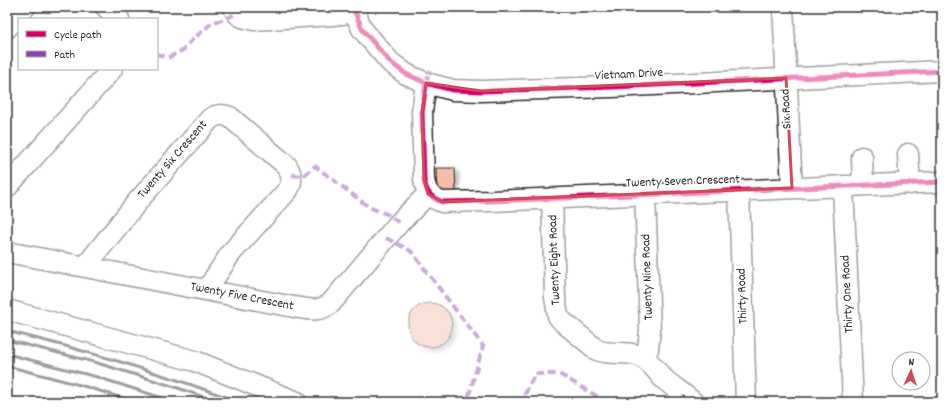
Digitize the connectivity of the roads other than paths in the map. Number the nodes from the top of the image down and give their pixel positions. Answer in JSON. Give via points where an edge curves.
{"nodes":[{"id":1,"x":25,"y":7,"type":"edge"},
{"id":2,"x":106,"y":7,"type":"edge"},
{"id":3,"x":234,"y":7,"type":"edge"},
{"id":4,"x":783,"y":7,"type":"edge"},
{"id":5,"x":353,"y":8,"type":"edge"},
{"id":6,"x":118,"y":18,"type":"edge"},
{"id":7,"x":7,"y":28,"type":"edge"},
{"id":8,"x":111,"y":70,"type":"edge"},
{"id":9,"x":942,"y":71,"type":"edge"},
{"id":10,"x":786,"y":78,"type":"junction"},
{"id":11,"x":426,"y":83,"type":"junction"},
{"id":12,"x":908,"y":154,"type":"dead end"},
{"id":13,"x":862,"y":157,"type":"dead end"},
{"id":14,"x":942,"y":182,"type":"edge"},
{"id":15,"x":910,"y":184,"type":"junction"},
{"id":16,"x":863,"y":185,"type":"junction"},
{"id":17,"x":843,"y":186,"type":"junction"},
{"id":18,"x":7,"y":187,"type":"edge"},
{"id":19,"x":792,"y":188,"type":"junction"},
{"id":20,"x":739,"y":190,"type":"junction"},
{"id":21,"x":428,"y":194,"type":"junction"},
{"id":22,"x":645,"y":194,"type":"junction"},
{"id":23,"x":552,"y":198,"type":"junction"},
{"id":24,"x":7,"y":252,"type":"edge"},
{"id":25,"x":85,"y":267,"type":"junction"},
{"id":26,"x":208,"y":290,"type":"junction"},
{"id":27,"x":7,"y":310,"type":"edge"},
{"id":28,"x":644,"y":359,"type":"junction"},
{"id":29,"x":296,"y":402,"type":"edge"},
{"id":30,"x":693,"y":402,"type":"edge"},
{"id":31,"x":746,"y":402,"type":"edge"},
{"id":32,"x":853,"y":402,"type":"edge"}],
"edges":[{"from":1,"to":7,"type":"street"},
{"from":2,"to":6,"type":"street"},
{"from":3,"to":5,"type":"street","via":[[236,13],[243,18],[254,20],[343,14]]},
{"from":4,"to":10,"type":"street","name":"Six Road"},
{"from":5,"to":11,"type":"street","name":"Vietnam Drive","via":[[362,29],[390,62],[406,74]]},
{"from":8,"to":18,"type":"street"},
{"from":9,"to":10,"type":"street","name":"Vietnam Drive"},
{"from":10,"to":11,"type":"street","name":"Vietnam Drive","via":[[481,91],[453,90]]},
{"from":10,"to":19,"type":"street","name":"Six Road"},
{"from":11,"to":21,"type":"street","via":[[422,112],[423,172]]},
{"from":12,"to":15,"type":"street"},
{"from":13,"to":16,"type":"street"},
{"from":14,"to":15,"type":"street","name":"Twenty Seven Crescent"},
{"from":15,"to":16,"type":"street","name":"Twenty Seven Crescent"},
{"from":16,"to":17,"type":"street","name":"Twenty Seven Crescent"},
{"from":17,"to":19,"type":"street","name":"Twenty Seven Crescent"},
{"from":17,"to":32,"type":"street","name":"Thirty One Road"},
{"from":19,"to":20,"type":"street","name":"Twenty Seven Crescent"},
{"from":20,"to":22,"type":"street","name":"Twenty Seven Crescent"},
{"from":20,"to":31,"type":"street","name":"Thirty Road"},
{"from":21,"to":23,"type":"street","name":"Twenty Seven Crescent","via":[[442,202]]},
{"from":21,"to":26,"type":"street","name":"Twenty Five Crescent","via":[[399,223],[326,308],[312,309]]},
{"from":22,"to":23,"type":"street","name":"Twenty Seven Crescent"},
{"from":22,"to":28,"type":"street","name":"Twenty Nine Road","via":[[650,330]]},
{"from":23,"to":28,"type":"street","name":"Twenty Eight Road","via":[[555,297],[558,316],[597,350],[612,354],[630,354]]},
{"from":24,"to":25,"type":"street","name":"Twenty Five Crescent"},
{"from":25,"to":26,"type":"street","name":"Twenty Five Crescent"},
{"from":25,"to":26,"type":"street","name":"Twenty Six Crescent","via":[[138,201],[210,119],[225,115],[287,166],[292,175],[288,190],[223,265]]},
{"from":27,"to":29,"type":"street","via":[[195,361]]},
{"from":28,"to":30,"type":"street","via":[[651,363],[666,381]]}]}
